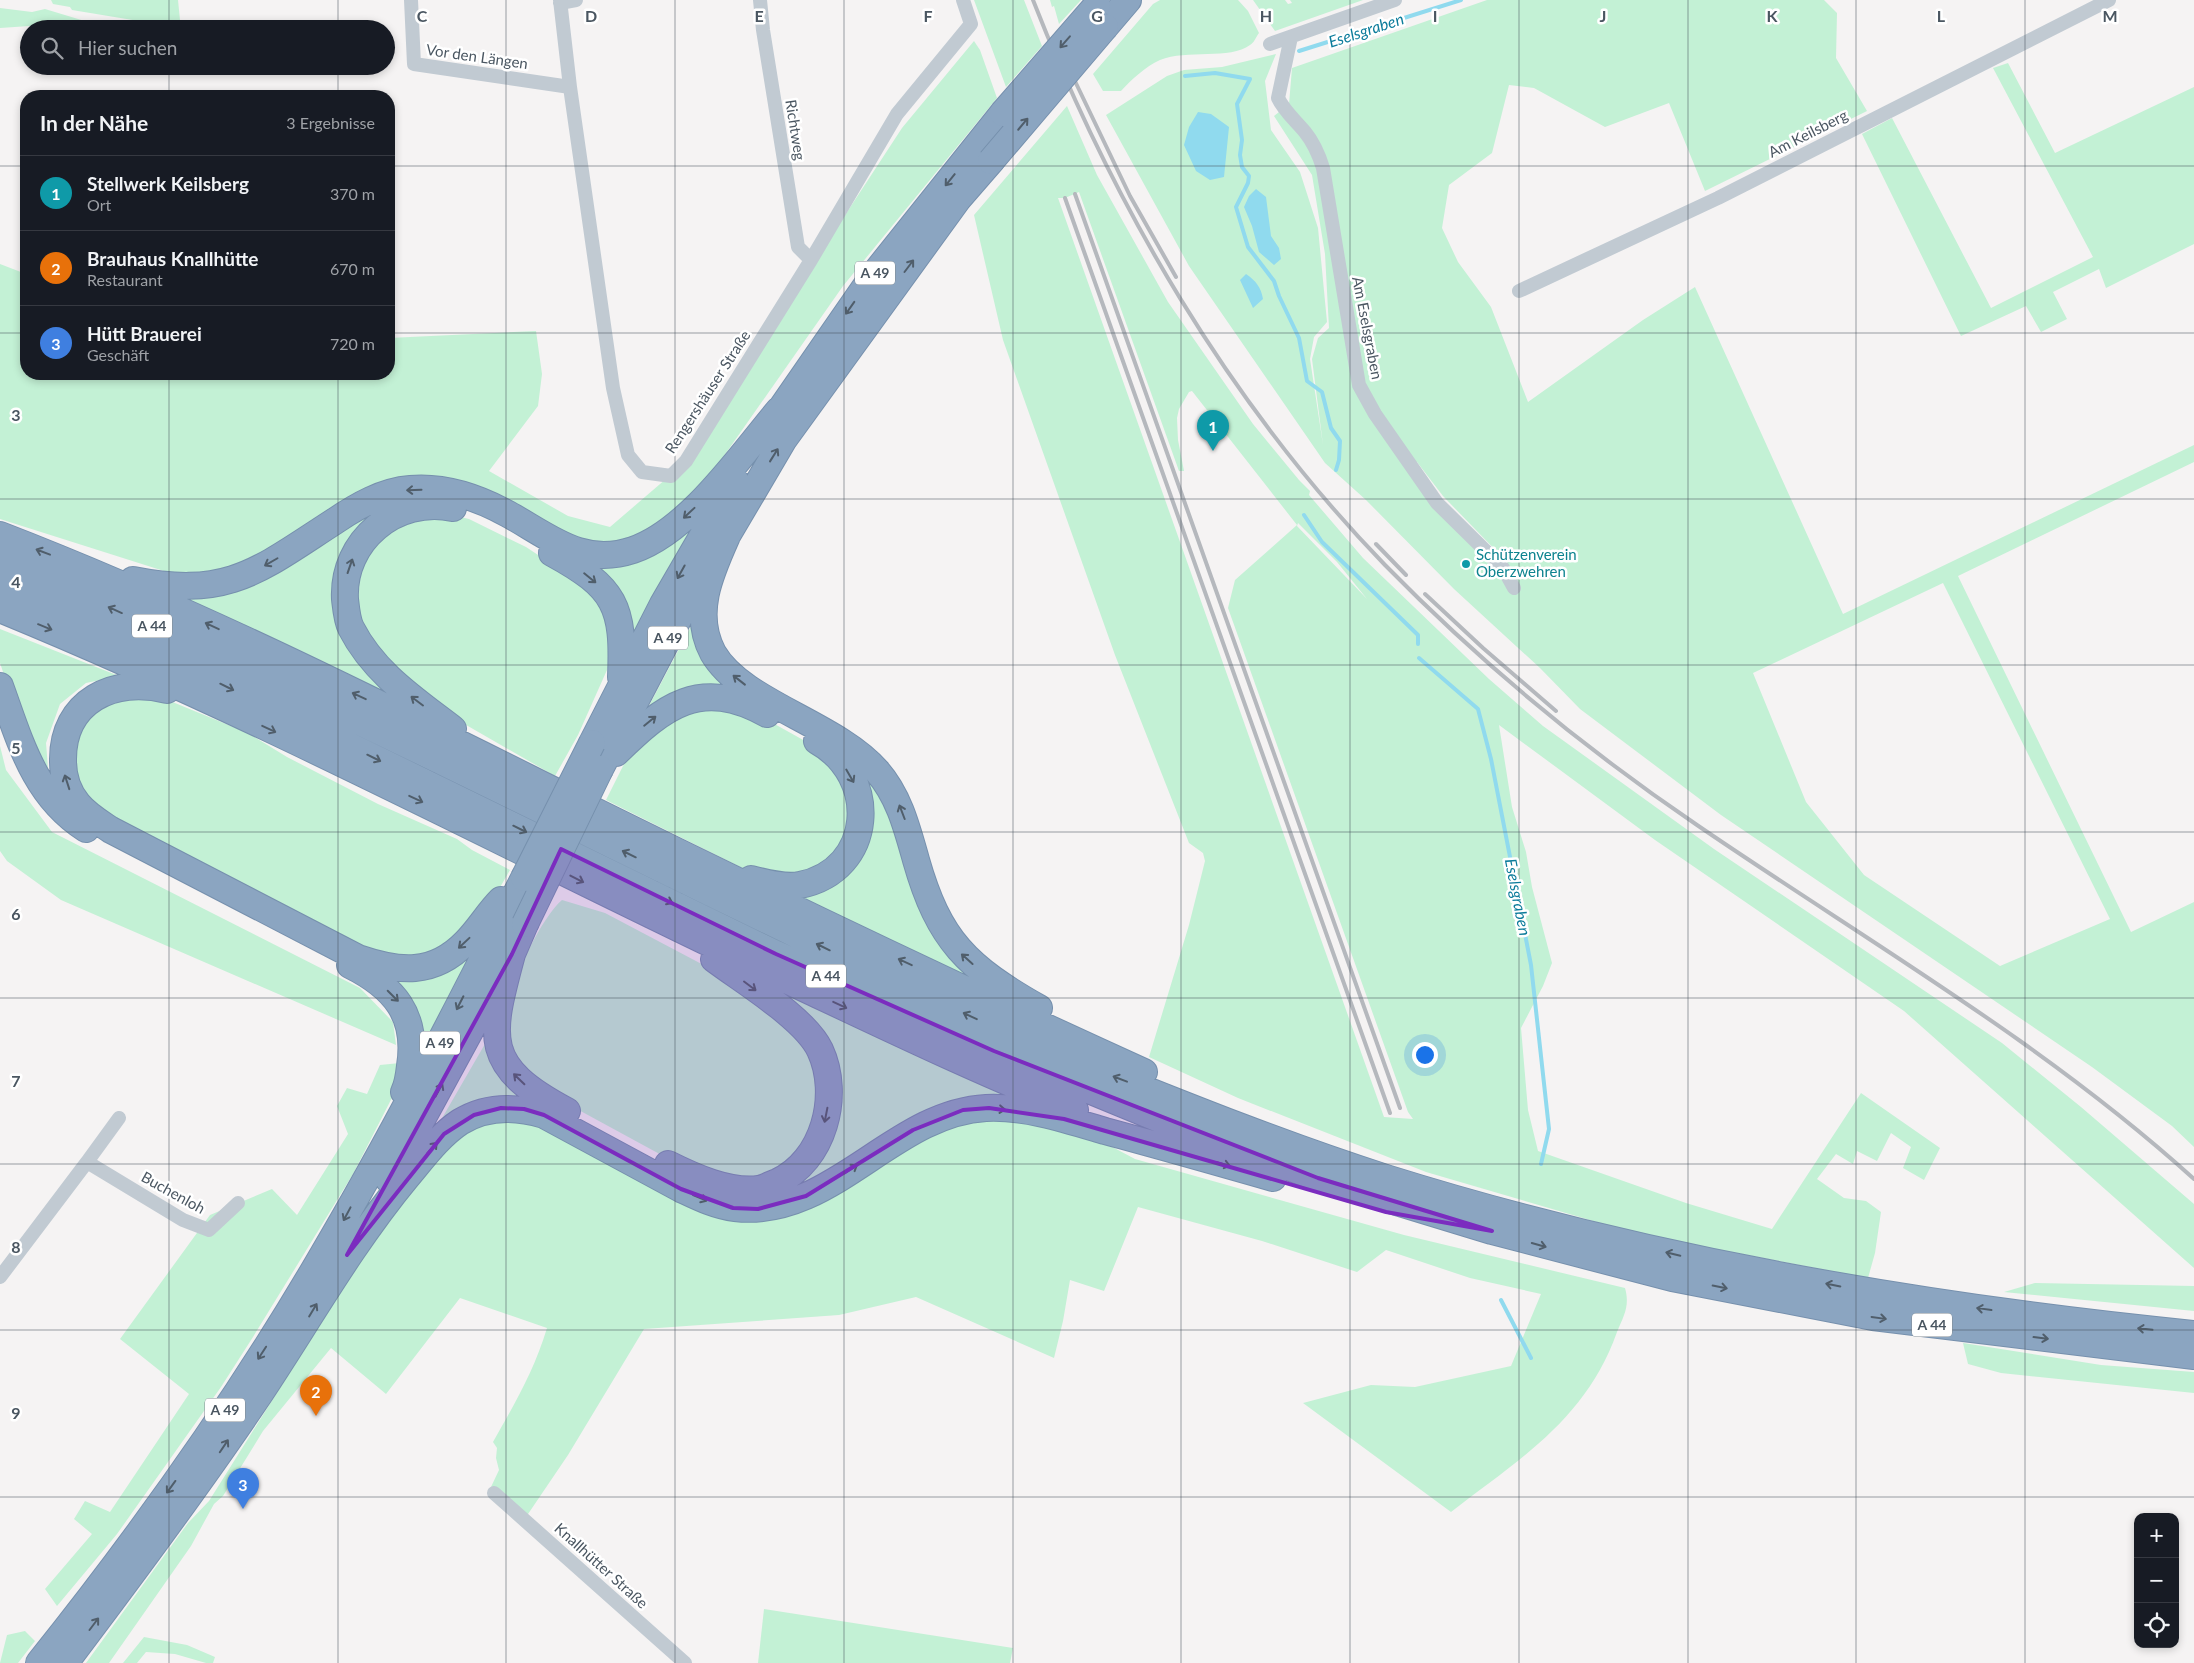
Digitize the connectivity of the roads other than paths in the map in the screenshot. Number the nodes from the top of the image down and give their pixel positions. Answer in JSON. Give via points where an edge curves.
{"nodes":[{"id":1,"x":411,"y":0,"type":"edge"},
{"id":2,"x":576,"y":0,"type":"edge"},
{"id":3,"x":760,"y":0,"type":"edge"},
{"id":4,"x":963,"y":0,"type":"edge"},
{"id":5,"x":1128,"y":0,"type":"edge"},
{"id":6,"x":1395,"y":0,"type":"edge"},
{"id":7,"x":2109,"y":0,"type":"edge"},
{"id":8,"x":560,"y":1,"type":"edge"},
{"id":9,"x":1101,"y":11,"type":"edge"},
{"id":10,"x":1291,"y":37,"type":"junction"},
{"id":11,"x":1270,"y":44,"type":"dead end"},
{"id":12,"x":570,"y":87,"type":"junction"},
{"id":13,"x":986,"y":151,"type":"junction"},
{"id":14,"x":811,"y":260,"type":"junction"},
{"id":15,"x":1519,"y":290,"type":"dead end"},
{"id":16,"x":779,"y":410,"type":"junction"},
{"id":17,"x":731,"y":527,"type":"junction"},
{"id":18,"x":0,"y":535,"type":"edge"},
{"id":19,"x":0,"y":559,"type":"edge"},
{"id":20,"x":85,"y":568,"type":"junction"},
{"id":21,"x":0,"y":584,"type":"edge"},
{"id":22,"x":1514,"y":588,"type":"dead end"},
{"id":23,"x":0,"y":609,"type":"edge"},
{"id":24,"x":621,"y":684,"type":"junction"},
{"id":25,"x":0,"y":686,"type":"edge"},
{"id":26,"x":209,"y":700,"type":"junction"},
{"id":27,"x":604,"y":755,"type":"junction"},
{"id":28,"x":513,"y":770,"type":"junction"},
{"id":29,"x":700,"y":863,"type":"junction"},
{"id":30,"x":509,"y":914,"type":"junction"},
{"id":31,"x":669,"y":925,"type":"junction"},
{"id":32,"x":512,"y":954,"type":"junction"},
{"id":33,"x":1140,"y":1070,"type":"junction"},
{"id":34,"x":119,"y":1118,"type":"dead end"},
{"id":35,"x":1177,"y":1150,"type":"junction"},
{"id":36,"x":87,"y":1162,"type":"junction"},
{"id":37,"x":370,"y":1171,"type":"junction"},
{"id":38,"x":238,"y":1203,"type":"dead end"},
{"id":39,"x":1494,"y":1221,"type":"junction"},
{"id":40,"x":347,"y":1255,"type":"junction"},
{"id":41,"x":0,"y":1277,"type":"edge"},
{"id":42,"x":2194,"y":1334,"type":"edge"},
{"id":43,"x":2194,"y":1356,"type":"edge"},
{"id":44,"x":494,"y":1493,"type":"dead end"},
{"id":45,"x":39,"y":1663,"type":"edge"},
{"id":46,"x":65,"y":1663,"type":"edge"},
{"id":47,"x":685,"y":1663,"type":"edge"}],
"edges":[{"from":1,"to":12,"type":"street","name":"Vor den Längen","via":[[414,64]]},
{"from":2,"to":8,"type":"street"},
{"from":3,"to":14,"type":"street","name":"Richtweg","via":[[762,30],[798,247]]},
{"from":4,"to":14,"type":"street","name":"Rengershäuser Straße","via":[[971,24],[897,114]]},
{"from":5,"to":9,"type":"highway","number":"A 49"},
{"from":6,"to":10,"type":"street"},
{"from":7,"to":15,"type":"street","name":"Am Keilsberg","via":[[1718,198]]},
{"from":8,"to":12,"type":"street","name":"Rengershäuser Straße"},
{"from":9,"to":13,"type":"highway","number":"A 49","bridge":true},
{"from":10,"to":11,"type":"street"},
{"from":10,"to":22,"type":"street","name":"Am Eselsgraben","via":[[1278,98],[1307,134],[1323,168],[1359,384],[1375,414],[1437,503],[1503,568]]},
{"from":12,"to":14,"type":"street","name":"Rengershäuser Straße","via":[[613,388],[628,454],[642,472],[671,476],[686,461]]},
{"from":13,"to":16,"type":"highway","number":"A 49","one_way":true,"via":[[874,273]]},
{"from":17,"to":13,"type":"highway","number":"A 49","one_way":true,"via":[[784,439],[952,207]]},
{"from":16,"to":20,"type":"highway","one_way":true,"via":[[692,510],[653,541],[616,555],[595,556],[572,550],[507,513],[470,497],[438,490],[410,489],[386,494],[350,511],[278,558],[232,581],[203,587],[163,586]]},
{"from":16,"to":24,"type":"highway","number":"A 49","one_way":true,"via":[[690,556]]},
{"from":17,"to":27,"type":"highway","number":"A 49"},
{"from":33,"to":17,"type":"highway","one_way":true,"via":[[984,974],[963,956],[939,921],[923,884],[899,805],[877,771],[847,744],[753,690],[723,666],[707,636],[704,594]]},
{"from":20,"to":18,"type":"highway","one_way":true},
{"from":39,"to":19,"type":"highway","number":"A 44","one_way":true,"via":[[1094,1070],[985,1023],[673,875],[312,697]]},
{"from":28,"to":20,"type":"highway","one_way":true},
{"from":21,"to":39,"type":"highway","number":"A 44","one_way":true,"via":[[184,665],[776,954],[994,1052],[1164,1121],[1318,1178]]},
{"from":23,"to":26,"type":"highway","one_way":true},
{"from":24,"to":27,"type":"highway","number":"A 49"},
{"from":28,"to":24,"type":"highway","one_way":true,"via":[[404,691],[381,672],[360,644],[350,626],[345,587],[349,566],[369,532],[393,515],[418,507],[442,506],[468,512],[558,557],[601,586],[613,602],[620,617],[623,638]]},
{"from":25,"to":37,"type":"highway","one_way":true,"via":[[34,774],[63,812],[91,832],[176,878],[354,967],[399,1002],[412,1031],[413,1050],[407,1086]]},
{"from":30,"to":26,"type":"highway","one_way":true,"via":[[436,962],[419,968],[382,966],[358,958],[111,830],[77,803],[67,785],[63,751],[74,717],[90,700],[108,690],[130,685],[153,686]]},
{"from":26,"to":31,"type":"highway","one_way":true,"via":[[436,808]]},
{"from":27,"to":29,"type":"highway","one_way":true,"via":[[664,710],[711,697],[733,699],[822,744],[838,757],[860,794],[861,815],[851,853],[838,868],[820,878],[799,885],[771,884]]},
{"from":27,"to":30,"type":"highway","number":"A 49","bridge":true},
{"from":27,"to":30,"type":"highway","number":"A 49","bridge":true,"via":[[524,878]]},
{"from":28,"to":29,"type":"highway"},
{"from":33,"to":29,"type":"highway","one_way":true,"via":[[891,956]]},
{"from":30,"to":32,"type":"highway","number":"A 49"},
{"from":30,"to":37,"type":"highway","number":"A 49","one_way":true},
{"from":31,"to":32,"type":"highway","one_way":true,"via":[[795,1019],[819,1049],[828,1076],[829,1098],[824,1126],[800,1167],[760,1189],[713,1183],[682,1171],[539,1096],[521,1082],[501,1055],[496,1037],[498,1006]]},
{"from":31,"to":35,"type":"highway","one_way":true,"via":[[948,1056]]},
{"from":40,"to":32,"type":"highway","number":"A 49","one_way":true},
{"from":33,"to":39,"type":"highway","via":[[1253,1118],[1455,1192]]},
{"from":34,"to":36,"type":"street"},
{"from":35,"to":39,"type":"highway","one_way":true,"via":[[1386,1212]]},
{"from":40,"to":35,"type":"highway","one_way":true,"via":[[444,1134],[474,1115],[501,1108],[524,1109],[544,1115],[704,1200],[733,1208],[784,1205],[806,1196],[913,1130],[936,1118],[963,1110],[1024,1111]]},
{"from":36,"to":38,"type":"street","name":"Buchenloh","via":[[183,1220],[209,1230]]},
{"from":36,"to":41,"type":"street"},
{"from":37,"to":45,"type":"highway","number":"A 49","one_way":true,"via":[[317,1266],[239,1389],[133,1540]]},
{"from":42,"to":39,"type":"highway","number":"A 44","one_way":true,"via":[[1881,1294]]},
{"from":39,"to":43,"type":"highway","number":"A 44","one_way":true,"via":[[1672,1278],[1873,1317]]},
{"from":46,"to":40,"type":"highway","number":"A 49","one_way":true,"via":[[197,1486]]},
{"from":44,"to":47,"type":"street","name":"Knallhütter Straße"}]}
